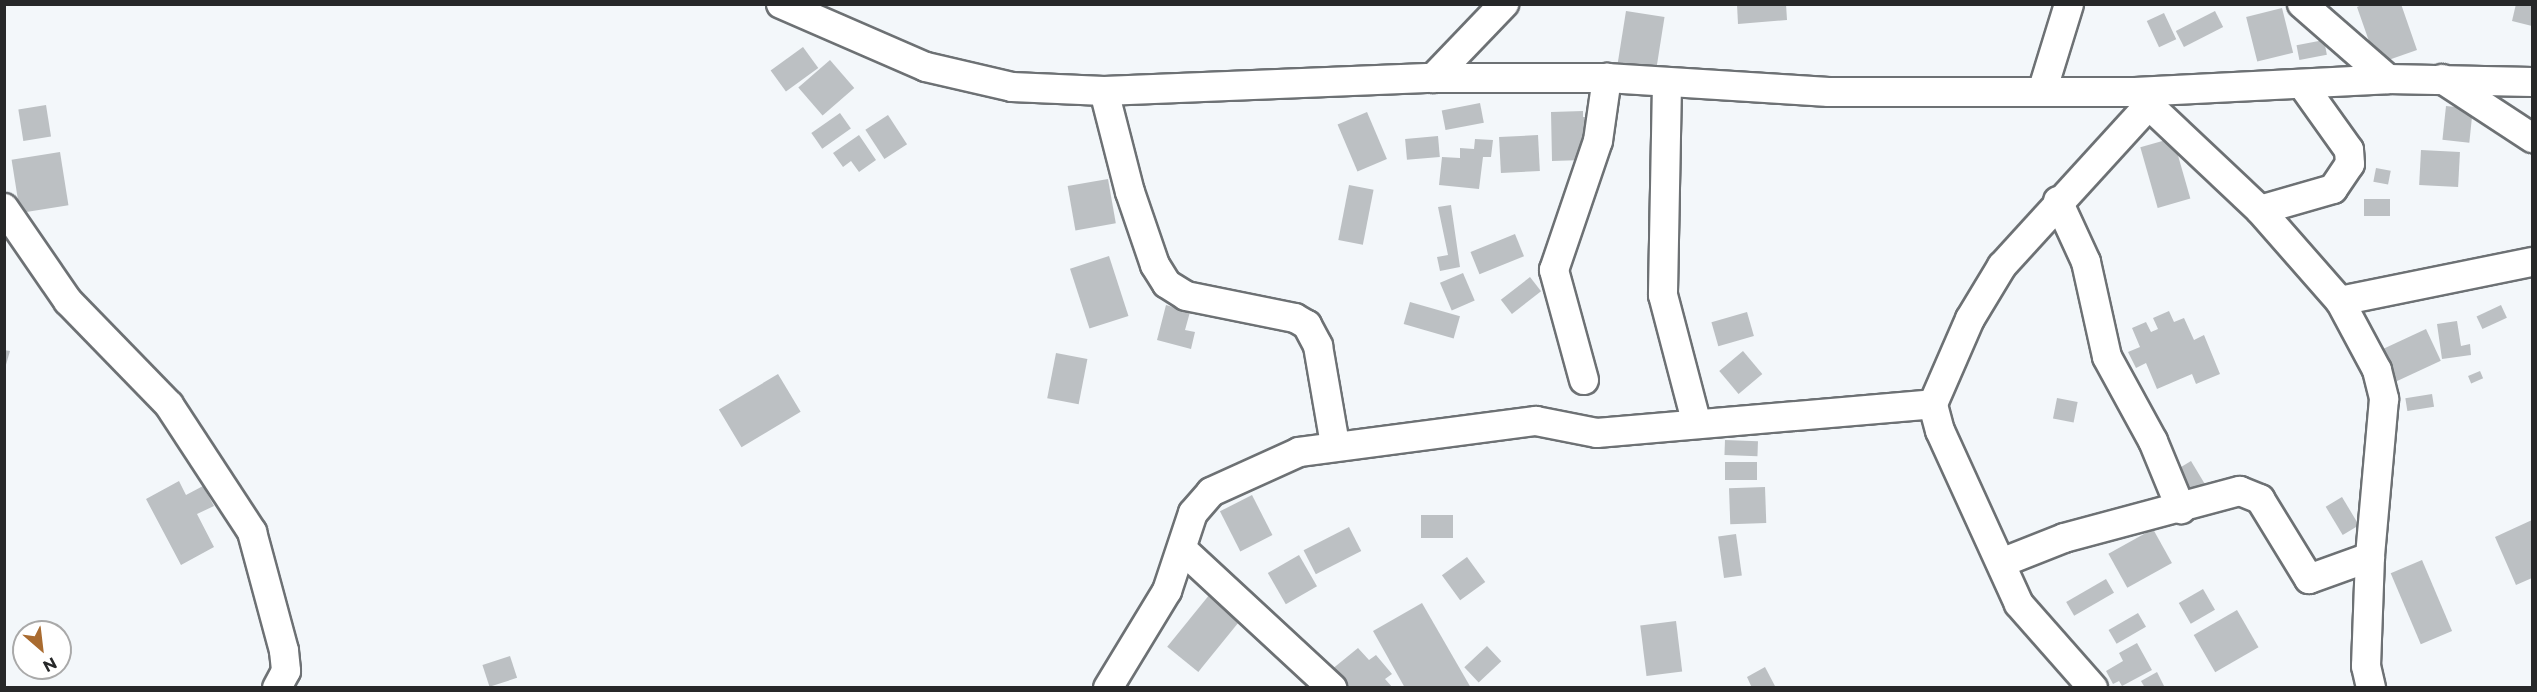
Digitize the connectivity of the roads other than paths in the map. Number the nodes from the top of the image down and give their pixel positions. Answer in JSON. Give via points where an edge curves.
{"nodes":[{"id":1,"x":782,"y":4,"type":"edge"},
{"id":2,"x":1504,"y":4,"type":"edge"},
{"id":3,"x":2302,"y":4,"type":"edge"},
{"id":4,"x":2062,"y":8,"type":"edge"},
{"id":5,"x":1433,"y":78,"type":"junction"},
{"id":6,"x":1607,"y":78,"type":"junction"},
{"id":7,"x":2442,"y":79,"type":"junction"},
{"id":8,"x":2388,"y":80,"type":"junction"},
{"id":9,"x":2532,"y":82,"type":"edge"},
{"id":10,"x":1667,"y":84,"type":"junction"},
{"id":11,"x":2302,"y":84,"type":"junction"},
{"id":12,"x":1104,"y":91,"type":"junction"},
{"id":13,"x":2042,"y":92,"type":"junction"},
{"id":14,"x":2142,"y":99,"type":"junction"},
{"id":15,"x":2532,"y":138,"type":"edge"},
{"id":16,"x":2058,"y":201,"type":"junction"},
{"id":17,"x":4,"y":208,"type":"edge"},
{"id":18,"x":2260,"y":210,"type":"junction"},
{"id":19,"x":2532,"y":262,"type":"edge"},
{"id":20,"x":2340,"y":301,"type":"junction"},
{"id":21,"x":1584,"y":380,"type":"dead end"},
{"id":22,"x":1933,"y":404,"type":"junction"},
{"id":23,"x":1696,"y":421,"type":"junction"},
{"id":24,"x":1335,"y":444,"type":"junction"},
{"id":25,"x":2181,"y":509,"type":"junction"},
{"id":26,"x":1182,"y":549,"type":"junction"},
{"id":27,"x":2370,"y":557,"type":"junction"},
{"id":28,"x":2001,"y":563,"type":"junction"},
{"id":29,"x":278,"y":687,"type":"edge"},
{"id":30,"x":1108,"y":687,"type":"edge"},
{"id":31,"x":1332,"y":687,"type":"edge"},
{"id":32,"x":2093,"y":687,"type":"edge"},
{"id":33,"x":2371,"y":687,"type":"edge"}],
"edges":[{"from":1,"to":12,"type":"street","via":[[954,75],[1012,87]]},
{"from":2,"to":5,"type":"street"},
{"from":3,"to":8,"type":"street"},
{"from":4,"to":13,"type":"street"},
{"from":5,"to":6,"type":"street"},
{"from":5,"to":12,"type":"street"},
{"from":6,"to":10,"type":"street"},
{"from":6,"to":21,"type":"street","via":[[1598,141],[1554,270]]},
{"from":7,"to":8,"type":"street"},
{"from":7,"to":9,"type":"street"},
{"from":7,"to":15,"type":"street"},
{"from":8,"to":11,"type":"street"},
{"from":10,"to":13,"type":"street","via":[[1829,92]]},
{"from":10,"to":23,"type":"street","via":[[1663,295]]},
{"from":11,"to":14,"type":"street"},
{"from":11,"to":18,"type":"street","via":[[2349,150],[2350,164],[2332,189]]},
{"from":12,"to":24,"type":"street","via":[[1130,192],[1167,284],[1186,296],[1295,318],[1307,325],[1318,346]]},
{"from":13,"to":14,"type":"street"},
{"from":14,"to":16,"type":"street"},
{"from":14,"to":18,"type":"street"},
{"from":16,"to":22,"type":"street","via":[[2002,267],[1970,319]]},
{"from":16,"to":25,"type":"street","via":[[2086,262],[2107,357],[2153,441]]},
{"from":17,"to":29,"type":"street","via":[[68,301],[169,405],[252,532],[284,651],[286,671]]},
{"from":18,"to":20,"type":"street"},
{"from":19,"to":20,"type":"street"},
{"from":20,"to":27,"type":"street","via":[[2377,370],[2384,399]]},
{"from":22,"to":23,"type":"street"},
{"from":22,"to":28,"type":"street","via":[[1940,431]]},
{"from":23,"to":24,"type":"street","via":[[1597,433],[1536,421]]},
{"from":24,"to":26,"type":"street","via":[[1262,465],[1211,492],[1194,513]]},
{"from":25,"to":27,"type":"street","via":[[2241,491],[2253,492],[2309,579]]},
{"from":25,"to":28,"type":"street","via":[[2064,538]]},
{"from":26,"to":30,"type":"street","via":[[1145,634]]},
{"from":26,"to":31,"type":"street"},
{"from":27,"to":33,"type":"street","via":[[2366,666]]},
{"from":28,"to":32,"type":"street","via":[[2019,604]]}]}
